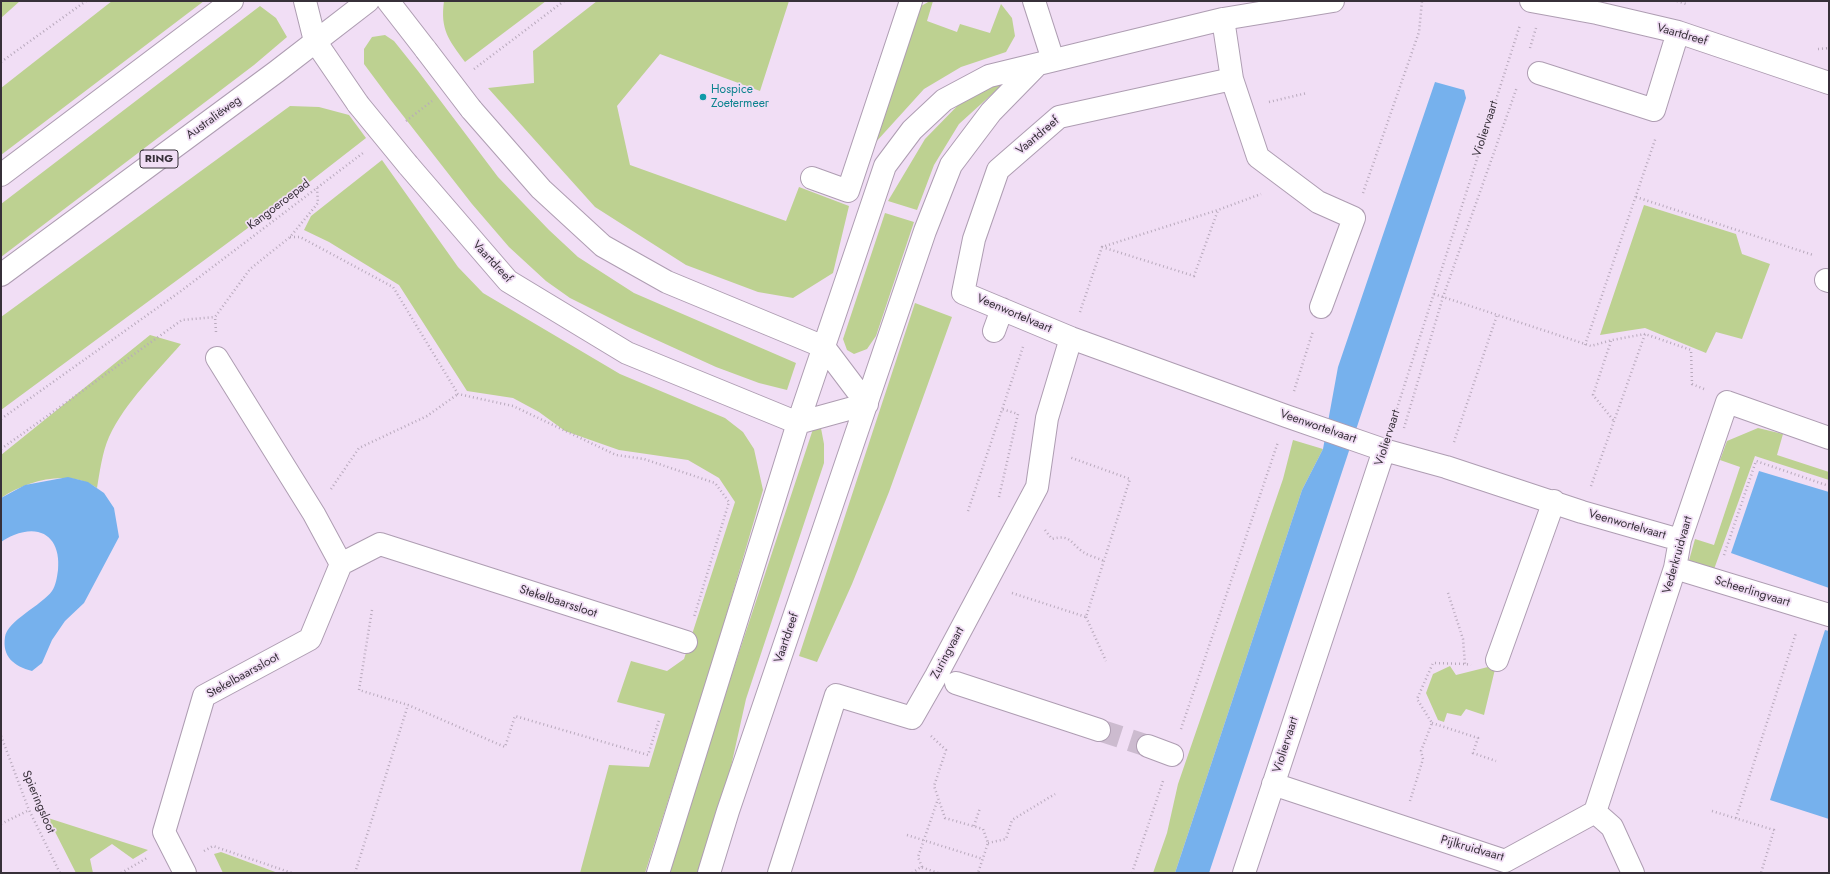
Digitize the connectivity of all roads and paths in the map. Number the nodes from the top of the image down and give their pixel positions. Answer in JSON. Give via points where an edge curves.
{"nodes":[{"id":1,"x":86,"y":1,"type":"edge"},
{"id":2,"x":232,"y":1,"type":"edge"},
{"id":3,"x":305,"y":1,"type":"edge"},
{"id":4,"x":368,"y":1,"type":"edge"},
{"id":5,"x":388,"y":1,"type":"edge"},
{"id":6,"x":564,"y":1,"type":"edge"},
{"id":7,"x":911,"y":1,"type":"edge"},
{"id":8,"x":1034,"y":1,"type":"edge"},
{"id":9,"x":1333,"y":1,"type":"edge"},
{"id":10,"x":1422,"y":1,"type":"edge"},
{"id":11,"x":1538,"y":2,"type":"edge"},
{"id":12,"x":1223,"y":19,"type":"junction"},
{"id":13,"x":1520,"y":24,"type":"dead end"},
{"id":14,"x":1678,"y":32,"type":"junction"},
{"id":15,"x":315,"y":40,"type":"junction"},
{"id":16,"x":1528,"y":54,"type":"dead end"},
{"id":17,"x":1,"y":62,"type":"edge"},
{"id":18,"x":1045,"y":62,"type":"junction"},
{"id":19,"x":469,"y":73,"type":"dead end"},
{"id":20,"x":1539,"y":73,"type":"dead end"},
{"id":21,"x":1827,"y":76,"type":"edge"},
{"id":22,"x":1232,"y":79,"type":"junction"},
{"id":23,"x":1518,"y":83,"type":"dead end"},
{"id":24,"x":1307,"y":93,"type":"dead end"},
{"id":25,"x":437,"y":97,"type":"dead end"},
{"id":26,"x":1241,"y":108,"type":"junction"},
{"id":27,"x":1654,"y":110,"type":"junction"},
{"id":28,"x":399,"y":126,"type":"dead end"},
{"id":29,"x":368,"y":149,"type":"dead end"},
{"id":30,"x":1,"y":175,"type":"edge"},
{"id":31,"x":812,"y":178,"type":"dead end"},
{"id":32,"x":1294,"y":182,"type":"junction"},
{"id":33,"x":317,"y":188,"type":"junction"},
{"id":34,"x":1636,"y":197,"type":"junction"},
{"id":35,"x":1218,"y":210,"type":"junction"},
{"id":36,"x":1354,"y":218,"type":"junction"},
{"id":37,"x":290,"y":237,"type":"junction"},
{"id":38,"x":1102,"y":247,"type":"junction"},
{"id":39,"x":1814,"y":256,"type":"dead end"},
{"id":40,"x":1,"y":275,"type":"edge"},
{"id":41,"x":963,"y":293,"type":"joint"},
{"id":42,"x":1434,"y":294,"type":"junction"},
{"id":43,"x":1443,"y":297,"type":"junction"},
{"id":44,"x":1321,"y":308,"type":"joint"},
{"id":45,"x":1002,"y":309,"type":"junction"},
{"id":46,"x":1497,"y":315,"type":"junction"},
{"id":47,"x":215,"y":317,"type":"junction"},
{"id":48,"x":994,"y":331,"type":"dead end"},
{"id":49,"x":1645,"y":334,"type":"junction"},
{"id":50,"x":1071,"y":338,"type":"junction"},
{"id":51,"x":1612,"y":340,"type":"junction"},
{"id":52,"x":1024,"y":343,"type":"dead end"},
{"id":53,"x":1585,"y":345,"type":"junction"},
{"id":54,"x":824,"y":347,"type":"junction"},
{"id":55,"x":218,"y":358,"type":"joint"},
{"id":56,"x":458,"y":394,"type":"junction"},
{"id":57,"x":1727,"y":402,"type":"junction"},
{"id":58,"x":867,"y":404,"type":"junction"},
{"id":59,"x":1002,"y":409,"type":"junction"},
{"id":60,"x":1018,"y":414,"type":"dead end"},
{"id":61,"x":1286,"y":416,"type":"junction"},
{"id":62,"x":1,"y":419,"type":"edge"},
{"id":63,"x":1614,"y":421,"type":"junction"},
{"id":64,"x":798,"y":423,"type":"junction"},
{"id":65,"x":1829,"y":438,"type":"edge"},
{"id":66,"x":1042,"y":448,"type":"junction"},
{"id":67,"x":1,"y":449,"type":"edge"},
{"id":68,"x":1384,"y":449,"type":"junction"},
{"id":69,"x":1446,"y":467,"type":"junction"},
{"id":70,"x":1829,"y":486,"type":"edge"},
{"id":71,"x":1554,"y":502,"type":"junction"},
{"id":72,"x":968,"y":512,"type":"dead end"},
{"id":73,"x":1582,"y":512,"type":"junction"},
{"id":74,"x":314,"y":514,"type":"junction"},
{"id":75,"x":1020,"y":519,"type":"junction"},
{"id":76,"x":1680,"y":540,"type":"junction"},
{"id":77,"x":1104,"y":561,"type":"junction"},
{"id":78,"x":341,"y":564,"type":"junction"},
{"id":79,"x":1676,"y":568,"type":"junction"},
{"id":80,"x":1716,"y":580,"type":"junction"},
{"id":81,"x":985,"y":584,"type":"junction"},
{"id":82,"x":1448,"y":593,"type":"dead end"},
{"id":83,"x":1805,"y":608,"type":"junction"},
{"id":84,"x":372,"y":610,"type":"dead end"},
{"id":85,"x":1829,"y":615,"type":"edge"},
{"id":86,"x":1086,"y":617,"type":"junction"},
{"id":87,"x":686,"y":642,"type":"joint"},
{"id":88,"x":1497,"y":660,"type":"dead end"},
{"id":89,"x":1106,"y":661,"type":"dead end"},
{"id":90,"x":1464,"y":664,"type":"junction"},
{"id":91,"x":1469,"y":666,"type":"dead end"},
{"id":92,"x":956,"y":683,"type":"dead end"},
{"id":93,"x":408,"y":705,"type":"junction"},
{"id":94,"x":912,"y":718,"type":"junction"},
{"id":95,"x":659,"y":720,"type":"dead end"},
{"id":96,"x":1432,"y":723,"type":"junction"},
{"id":97,"x":1099,"y":730,"type":"tunnel mouth"},
{"id":98,"x":1,"y":736,"type":"edge"},
{"id":99,"x":1148,"y":746,"type":"tunnel mouth"},
{"id":100,"x":1172,"y":755,"type":"junction"},
{"id":101,"x":1496,"y":761,"type":"dead end"},
{"id":102,"x":1273,"y":784,"type":"junction"},
{"id":103,"x":1056,"y":794,"type":"dead end"},
{"id":104,"x":938,"y":798,"type":"junction"},
{"id":105,"x":980,"y":808,"type":"dead end"},
{"id":106,"x":29,"y":810,"type":"junction"},
{"id":107,"x":1712,"y":811,"type":"dead end"},
{"id":108,"x":1595,"y":812,"type":"junction"},
{"id":109,"x":1736,"y":818,"type":"junction"},
{"id":110,"x":1,"y":824,"type":"edge"},
{"id":111,"x":974,"y":826,"type":"junction"},
{"id":112,"x":1401,"y":827,"type":"junction"},
{"id":113,"x":907,"y":835,"type":"dead end"},
{"id":114,"x":924,"y":840,"type":"junction"},
{"id":115,"x":988,"y":843,"type":"junction"},
{"id":116,"x":983,"y":859,"type":"junction"},
{"id":117,"x":922,"y":867,"type":"junction"},
{"id":118,"x":1503,"y":867,"type":"edge"},
{"id":119,"x":60,"y":873,"type":"edge"},
{"id":120,"x":185,"y":873,"type":"edge"},
{"id":121,"x":355,"y":873,"type":"edge"},
{"id":122,"x":658,"y":873,"type":"edge"},
{"id":123,"x":709,"y":873,"type":"edge"},
{"id":124,"x":779,"y":873,"type":"edge"},
{"id":125,"x":912,"y":873,"type":"edge"},
{"id":126,"x":938,"y":873,"type":"edge"},
{"id":127,"x":978,"y":873,"type":"edge"},
{"id":128,"x":1132,"y":873,"type":"edge"},
{"id":129,"x":1244,"y":873,"type":"edge"},
{"id":130,"x":1633,"y":873,"type":"edge"},
{"id":131,"x":1761,"y":873,"type":"edge"}],
"edges":[{"from":1,"to":17,"type":"path"},
{"from":2,"to":30,"type":"street"},
{"from":3,"to":15,"type":"street","name":"Vaartdreef"},
{"from":4,"to":15,"type":"street","name":"Australiëweg","number":"RING"},
{"from":5,"to":54,"type":"street","bridge":true,"via":[[471,109],[541,189],[603,246],[667,282]]},
{"from":6,"to":19,"type":"path"},
{"from":7,"to":31,"type":"street","via":[[848,191]]},
{"from":8,"to":18,"type":"street"},
{"from":9,"to":12,"type":"street"},
{"from":10,"to":36,"type":"path","via":[[1419,32]]},
{"from":11,"to":14,"type":"street","name":"Vaartdreef"},
{"from":11,"to":16,"type":"path"},
{"from":12,"to":18,"type":"street"},
{"from":12,"to":22,"type":"street"},
{"from":13,"to":42,"type":"path","name":"Violiervaart"},
{"from":14,"to":21,"type":"street","name":"Vaartdreef"},
{"from":14,"to":27,"type":"street"},
{"from":15,"to":40,"type":"street","name":"Australiëweg","number":"RING","via":[[263,82]]},
{"from":15,"to":64,"type":"street","name":"Vaartdreef","bridge":true,"via":[[358,104],[508,282],[627,353]]},
{"from":18,"to":54,"type":"street","via":[[989,76],[944,100],[912,130],[885,166]]},
{"from":18,"to":58,"type":"street","name":"Vaartdreef","via":[[991,112],[951,165],[925,231]]},
{"from":20,"to":27,"type":"street"},
{"from":22,"to":26,"type":"street"},
{"from":22,"to":41,"type":"street","name":"Vaartdreef","via":[[1059,116],[998,170],[974,239]]},
{"from":23,"to":43,"type":"path"},
{"from":24,"to":26,"type":"path"},
{"from":25,"to":28,"type":"path"},
{"from":26,"to":32,"type":"street","via":[[1258,157]]},
{"from":27,"to":34,"type":"path","via":[[1664,113]]},
{"from":29,"to":33,"type":"path","name":"Kangoeroepad"},
{"from":32,"to":35,"type":"path"},
{"from":32,"to":36,"type":"street","via":[[1318,202]]},
{"from":33,"to":37,"type":"path","via":[[318,203]]},
{"from":33,"to":62,"type":"path","name":"Kangoeroepad","via":[[181,291]]},
{"from":34,"to":39,"type":"path"},
{"from":34,"to":53,"type":"path"},
{"from":35,"to":38,"type":"path"},
{"from":35,"to":38,"type":"path","via":[[1194,276]]},
{"from":36,"to":44,"type":"street"},
{"from":37,"to":47,"type":"path","via":[[250,269]]},
{"from":37,"to":56,"type":"path","via":[[300,237],[393,287]]},
{"from":38,"to":50,"type":"path"},
{"from":41,"to":45,"type":"street","name":"Veenwortelvaart"},
{"from":42,"to":43,"type":"path"},
{"from":42,"to":68,"type":"path","name":"Violiervaart"},
{"from":43,"to":46,"type":"path"},
{"from":43,"to":68,"type":"path"},
{"from":44,"to":61,"type":"path"},
{"from":45,"to":48,"type":"street"},
{"from":45,"to":50,"type":"street","name":"Veenwortelvaart"},
{"from":46,"to":53,"type":"path"},
{"from":46,"to":69,"type":"path"},
{"from":47,"to":55,"type":"path"},
{"from":47,"to":67,"type":"path","via":[[182,320]]},
{"from":49,"to":51,"type":"path"},
{"from":49,"to":57,"type":"path","via":[[1691,350],[1692,384],[1717,393]]},
{"from":49,"to":63,"type":"path"},
{"from":50,"to":61,"type":"street","name":"Veenwortelvaart"},
{"from":50,"to":66,"type":"street","name":"Zuringvaart","via":[[1047,418]]},
{"from":51,"to":53,"type":"path","via":[[1591,346]]},
{"from":51,"to":63,"type":"path","via":[[1593,395]]},
{"from":52,"to":59,"type":"path"},
{"from":54,"to":58,"type":"street"},
{"from":54,"to":64,"type":"street"},
{"from":55,"to":74,"type":"street"},
{"from":56,"to":74,"type":"path","via":[[427,416],[359,448]]},
{"from":56,"to":87,"type":"path","via":[[513,406],[616,455],[644,459],[715,483],[729,502]]},
{"from":57,"to":65,"type":"street"},
{"from":57,"to":76,"type":"street","name":"Vederkruidvaart"},
{"from":58,"to":64,"type":"street"},
{"from":58,"to":123,"type":"street","name":"Vaartdreef"},
{"from":59,"to":60,"type":"path"},
{"from":59,"to":72,"type":"path"},
{"from":61,"to":68,"type":"street","name":"Veenwortelvaart"},
{"from":61,"to":100,"type":"path"},
{"from":63,"to":73,"type":"path"},
{"from":64,"to":122,"type":"street"},
{"from":66,"to":75,"type":"street","name":"Zuringvaart","via":[[1037,487]]},
{"from":66,"to":77,"type":"path","via":[[1130,479]]},
{"from":68,"to":69,"type":"street","name":"Veenwortelvaart"},
{"from":68,"to":102,"type":"street","name":"Violiervaart"},
{"from":69,"to":71,"type":"street","name":"Veenwortelvaart"},
{"from":70,"to":80,"type":"path","via":[[1756,461]]},
{"from":71,"to":73,"type":"street","name":"Veenwortelvaart"},
{"from":71,"to":88,"type":"street"},
{"from":73,"to":76,"type":"street","name":"Veenwortelvaart"},
{"from":74,"to":78,"type":"street"},
{"from":75,"to":77,"type":"path","via":[[1041,526],[1052,539],[1060,537],[1071,540],[1083,552]]},
{"from":75,"to":81,"type":"street","name":"Zuringvaart"},
{"from":76,"to":79,"type":"street","name":"Vederkruidvaart"},
{"from":77,"to":86,"type":"path"},
{"from":78,"to":87,"type":"street","name":"Stekelbaarssloot","via":[[380,544]]},
{"from":78,"to":120,"type":"street","name":"Stekelbaarssloot","via":[[310,639],[204,696],[164,832]]},
{"from":79,"to":80,"type":"street","name":"Scheerlingvaart"},
{"from":79,"to":108,"type":"street","name":"Vederkruidvaart"},
{"from":80,"to":83,"type":"street","name":"Scheerlingvaart"},
{"from":81,"to":86,"type":"path"},
{"from":81,"to":94,"type":"street","name":"Zuringvaart"},
{"from":82,"to":90,"type":"path","via":[[1463,639]]},
{"from":83,"to":85,"type":"street","name":"Scheerlingvaart"},
{"from":83,"to":109,"type":"path"},
{"from":84,"to":93,"type":"path","via":[[358,690]]},
{"from":86,"to":89,"type":"path"},
{"from":90,"to":91,"type":"path"},
{"from":90,"to":96,"type":"path","via":[[1434,663],[1417,699]]},
{"from":92,"to":97,"type":"street","name":"Zuringvaart"},
{"from":93,"to":95,"type":"path","via":[[505,747],[515,716],[648,755]]},
{"from":93,"to":121,"type":"path"},
{"from":94,"to":104,"type":"path","via":[[946,750],[934,786]]},
{"from":94,"to":124,"type":"street","via":[[836,695]]},
{"from":96,"to":101,"type":"path","via":[[1478,738],[1473,753]]},
{"from":96,"to":112,"type":"path","via":[[1421,751],[1423,759]]},
{"from":98,"to":106,"type":"path","name":"Spieringsloot"},
{"from":99,"to":100,"type":"street"},
{"from":100,"to":128,"type":"path"},
{"from":102,"to":112,"type":"street","name":"Pijlkruidvaart"},
{"from":102,"to":129,"type":"street","name":"Violiervaart"},
{"from":103,"to":115,"type":"path","via":[[1012,820],[1006,839]]},
{"from":104,"to":111,"type":"path","via":[[945,818]]},
{"from":104,"to":114,"type":"path"},
{"from":105,"to":111,"type":"path"},
{"from":106,"to":110,"type":"path"},
{"from":106,"to":119,"type":"path","name":"Spieringsloot"},
{"from":107,"to":109,"type":"path"},
{"from":108,"to":118,"type":"street","name":"Pijlkruidvaart"},
{"from":108,"to":130,"type":"street","via":[[1612,827]]},
{"from":109,"to":131,"type":"path","via":[[1774,830]]},
{"from":111,"to":115,"type":"path","via":[[983,829]]},
{"from":112,"to":118,"type":"street","name":"Pijlkruidvaart"},
{"from":113,"to":114,"type":"path"},
{"from":114,"to":116,"type":"path"},
{"from":114,"to":117,"type":"path","via":[[918,857]]},
{"from":115,"to":116,"type":"path"},
{"from":116,"to":127,"type":"path"},
{"from":117,"to":125,"type":"path"},
{"from":117,"to":126,"type":"path"}]}
